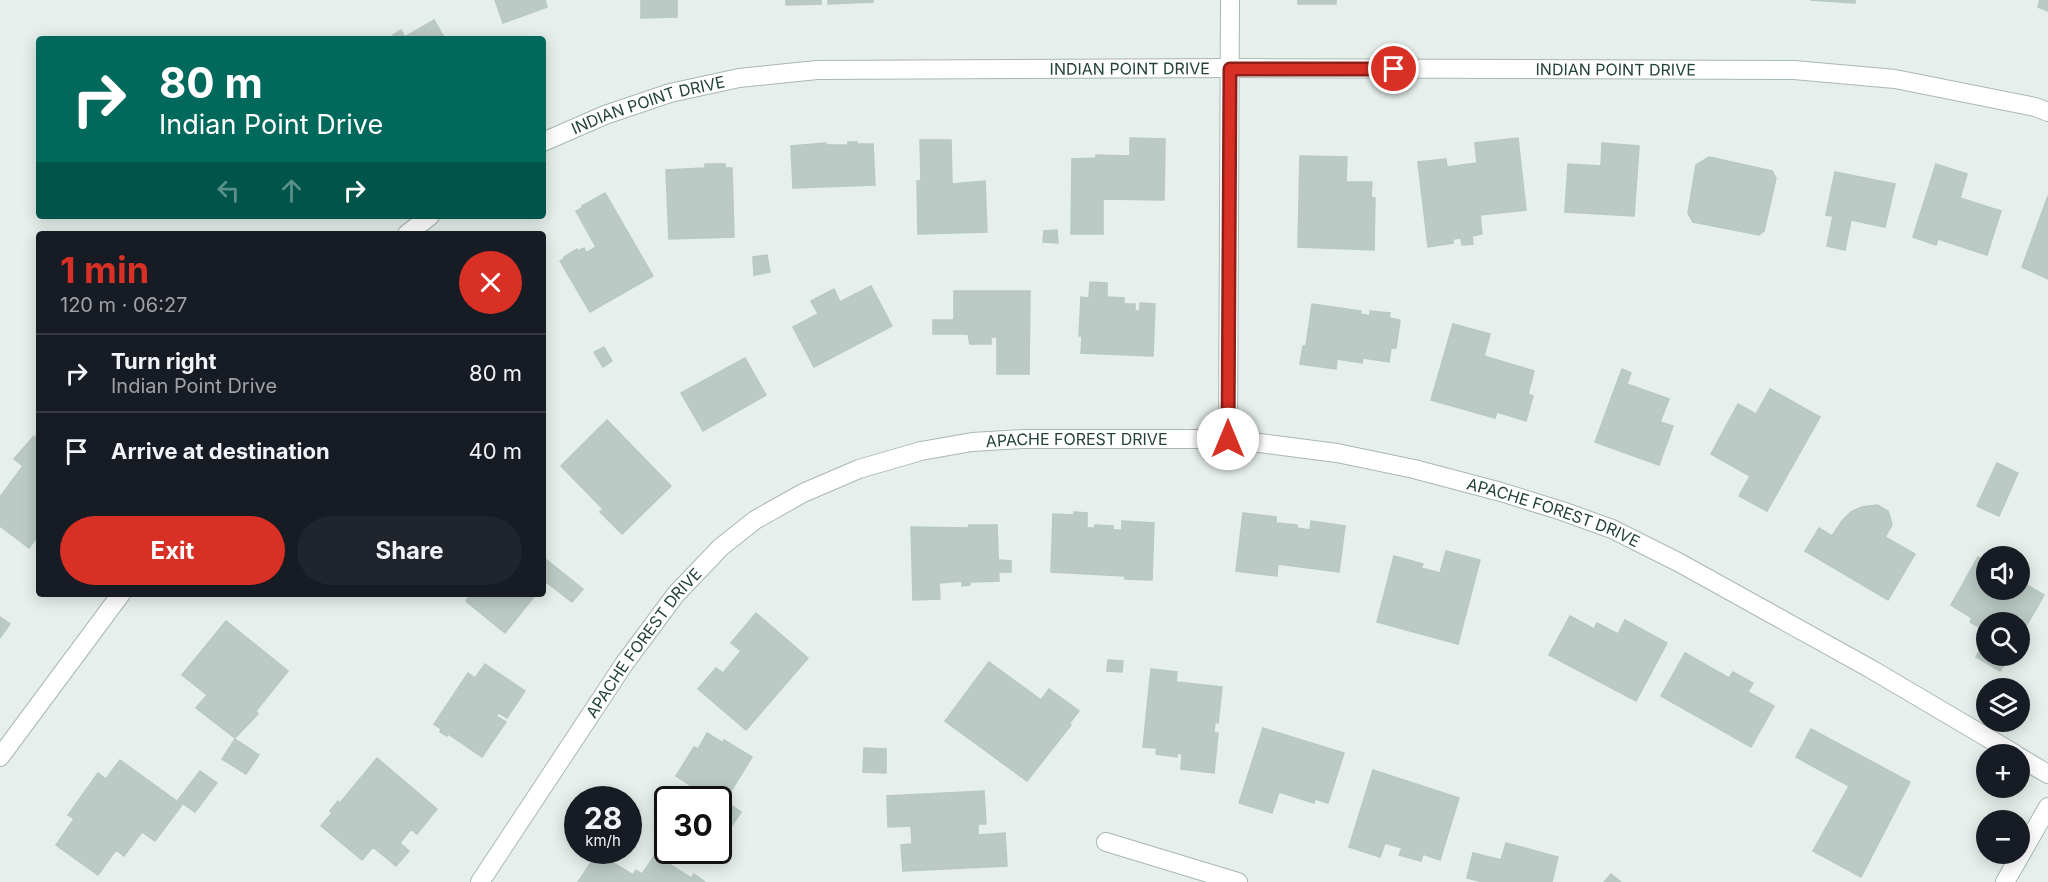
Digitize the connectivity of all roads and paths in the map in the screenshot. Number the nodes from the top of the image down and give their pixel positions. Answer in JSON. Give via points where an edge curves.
{"nodes":[{"id":1,"x":1230,"y":0,"type":"edge"},
{"id":2,"x":1230,"y":69,"type":"junction"},
{"id":3,"x":2048,"y":112,"type":"edge"},
{"id":4,"x":546,"y":141,"type":"edge"},
{"id":5,"x":426,"y":219,"type":"edge"},
{"id":6,"x":411,"y":231,"type":"edge"},
{"id":7,"x":1228,"y":439,"type":"junction"},
{"id":8,"x":119,"y":597,"type":"edge"},
{"id":9,"x":1998,"y":744,"type":"edge"},
{"id":10,"x":0,"y":757,"type":"edge"},
{"id":11,"x":2030,"y":763,"type":"edge"},
{"id":12,"x":2048,"y":774,"type":"edge"},
{"id":13,"x":2048,"y":807,"type":"edge"},
{"id":14,"x":1106,"y":842,"type":"dead end"},
{"id":15,"x":480,"y":882,"type":"edge"},
{"id":16,"x":1238,"y":882,"type":"edge"},
{"id":17,"x":2005,"y":882,"type":"edge"}],
"edges":[{"from":1,"to":2,"type":"street"},
{"from":2,"to":3,"type":"street","name":"INDIAN POINT DRIVE","via":[[1794,70],[1895,79]]},
{"from":2,"to":4,"type":"street","name":"INDIAN POINT DRIVE","via":[[817,70],[739,78],[670,93]]},
{"from":2,"to":7,"type":"street"},
{"from":5,"to":6,"type":"street"},
{"from":7,"to":9,"type":"street","name":"APACHE FOREST DRIVE","via":[[1338,453],[1414,469],[1501,492],[1612,529],[1871,669]]},
{"from":7,"to":15,"type":"street","name":"APACHE FOREST DRIVE","via":[[972,442],[921,451],[859,469],[755,520],[721,547],[676,594],[624,664]]},
{"from":8,"to":10,"type":"street"},
{"from":11,"to":12,"type":"street"},
{"from":13,"to":17,"type":"street"},
{"from":14,"to":16,"type":"street"}]}
